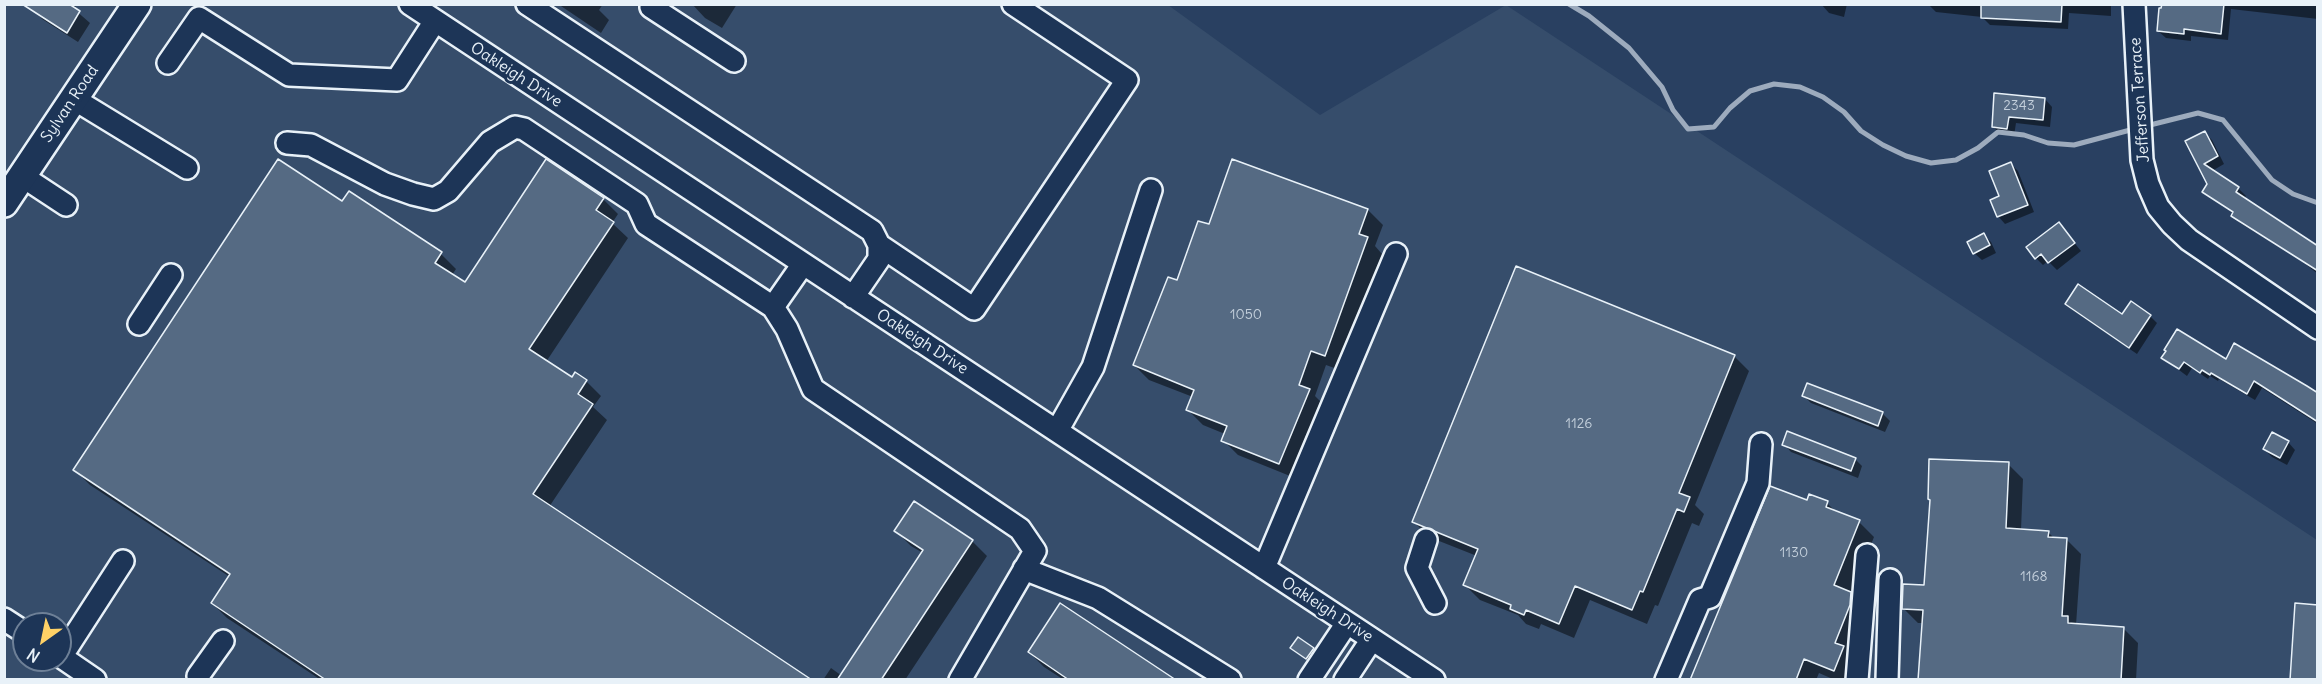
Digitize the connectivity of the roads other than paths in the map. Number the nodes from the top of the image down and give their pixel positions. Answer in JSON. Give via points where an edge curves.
{"nodes":[{"id":1,"x":136,"y":4,"type":"edge"},
{"id":2,"x":410,"y":4,"type":"edge"},
{"id":3,"x":527,"y":4,"type":"edge"},
{"id":4,"x":1013,"y":4,"type":"edge"},
{"id":5,"x":2134,"y":4,"type":"edge"},
{"id":6,"x":651,"y":8,"type":"dead end"},
{"id":7,"x":435,"y":21,"type":"junction"},
{"id":8,"x":734,"y":61,"type":"dead end"},
{"id":9,"x":168,"y":63,"type":"dead end"},
{"id":10,"x":74,"y":99,"type":"junction"},
{"id":11,"x":287,"y":143,"type":"dead end"},
{"id":12,"x":187,"y":168,"type":"dead end"},
{"id":13,"x":22,"y":176,"type":"junction"},
{"id":14,"x":1151,"y":190,"type":"dead end"},
{"id":15,"x":4,"y":203,"type":"edge"},
{"id":16,"x":66,"y":205,"type":"dead end"},
{"id":17,"x":879,"y":245,"type":"junction"},
{"id":18,"x":1396,"y":254,"type":"dead end"},
{"id":19,"x":803,"y":264,"type":"junction"},
{"id":20,"x":171,"y":275,"type":"dead end"},
{"id":21,"x":853,"y":297,"type":"junction"},
{"id":22,"x":773,"y":307,"type":"junction"},
{"id":23,"x":139,"y":324,"type":"dead end"},
{"id":24,"x":2318,"y":328,"type":"edge"},
{"id":25,"x":1057,"y":431,"type":"junction"},
{"id":26,"x":1761,"y":444,"type":"dead end"},
{"id":27,"x":1426,"y":540,"type":"dead end"},
{"id":28,"x":1867,"y":555,"type":"dead end"},
{"id":29,"x":123,"y":561,"type":"dead end"},
{"id":30,"x":1264,"y":568,"type":"junction"},
{"id":31,"x":1024,"y":569,"type":"junction"},
{"id":32,"x":1890,"y":579,"type":"dead end"},
{"id":33,"x":1435,"y":603,"type":"dead end"},
{"id":34,"x":1347,"y":623,"type":"junction"},
{"id":35,"x":72,"y":639,"type":"edge"},
{"id":36,"x":1372,"y":639,"type":"junction"},
{"id":37,"x":223,"y":641,"type":"dead end"},
{"id":38,"x":72,"y":664,"type":"edge"},
{"id":39,"x":198,"y":676,"type":"dead end"},
{"id":40,"x":95,"y":680,"type":"edge"},
{"id":41,"x":960,"y":680,"type":"edge"},
{"id":42,"x":1230,"y":680,"type":"edge"},
{"id":43,"x":1309,"y":680,"type":"edge"},
{"id":44,"x":1345,"y":680,"type":"edge"},
{"id":45,"x":1434,"y":680,"type":"edge"},
{"id":46,"x":1666,"y":680,"type":"edge"},
{"id":47,"x":1857,"y":680,"type":"edge"},
{"id":48,"x":1887,"y":680,"type":"edge"}],
"edges":[{"from":1,"to":10,"type":"main road","name":"Sylvan Road"},
{"from":2,"to":7,"type":"street","name":"Oakleigh Drive"},
{"from":3,"to":17,"type":"street","via":[[872,231]]},
{"from":4,"to":17,"type":"street","via":[[1126,80],[974,309]]},
{"from":5,"to":24,"type":"street","name":"Jefferson Terrace","via":[[2142,160],[2158,207],[2189,240]]},
{"from":6,"to":8,"type":"street"},
{"from":7,"to":9,"type":"street","via":[[397,80],[289,75],[199,18]]},
{"from":7,"to":19,"type":"street","name":"Oakleigh Drive"},
{"from":10,"to":12,"type":"street"},
{"from":10,"to":13,"type":"main road","name":"Sylvan Road"},
{"from":11,"to":22,"type":"street","via":[[311,145],[385,184],[434,199],[448,191],[490,142],[515,128],[524,129],[637,204],[646,224]]},
{"from":13,"to":15,"type":"main road","name":"Sylvan Road"},
{"from":13,"to":16,"type":"street"},
{"from":14,"to":25,"type":"street","via":[[1093,367]]},
{"from":17,"to":21,"type":"street","via":[[879,259]]},
{"from":18,"to":30,"type":"street"},
{"from":19,"to":21,"type":"street","name":"Oakleigh Drive"},
{"from":19,"to":22,"type":"street"},
{"from":20,"to":23,"type":"street"},
{"from":21,"to":25,"type":"street","name":"Oakleigh Drive"},
{"from":22,"to":31,"type":"street","via":[[813,388],[1020,529],[1035,551]]},
{"from":25,"to":30,"type":"street","name":"Oakleigh Drive"},
{"from":26,"to":46,"type":"street","via":[[1758,483],[1710,597],[1700,600]]},
{"from":27,"to":33,"type":"street","via":[[1417,568]]},
{"from":28,"to":47,"type":"street"},
{"from":29,"to":35,"type":"street"},
{"from":30,"to":34,"type":"street","name":"Oakleigh Drive"},
{"from":31,"to":41,"type":"street"},
{"from":31,"to":42,"type":"street","via":[[1098,598]]},
{"from":32,"to":48,"type":"street"},
{"from":34,"to":36,"type":"street","name":"Oakleigh Drive"},
{"from":34,"to":43,"type":"street"},
{"from":36,"to":44,"type":"street"},
{"from":36,"to":45,"type":"street","name":"Oakleigh Drive"},
{"from":37,"to":39,"type":"street"},
{"from":38,"to":40,"type":"street"}]}
